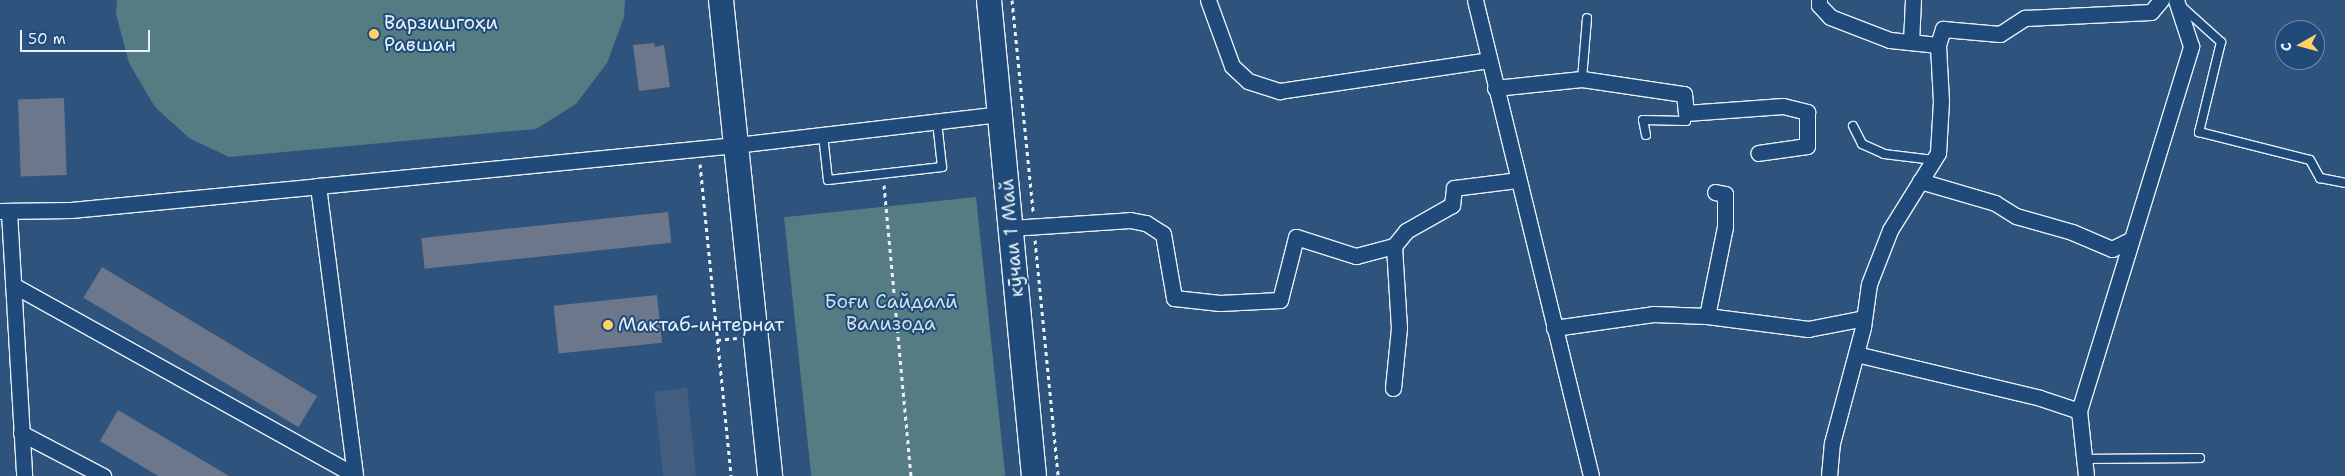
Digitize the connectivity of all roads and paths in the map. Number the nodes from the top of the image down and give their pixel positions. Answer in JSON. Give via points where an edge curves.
{"nodes":[{"id":1,"x":721,"y":0,"type":"edge"},
{"id":2,"x":989,"y":0,"type":"edge"},
{"id":3,"x":1208,"y":0,"type":"edge"},
{"id":4,"x":1475,"y":0,"type":"edge"},
{"id":5,"x":1819,"y":0,"type":"edge"},
{"id":6,"x":1913,"y":0,"type":"edge"},
{"id":7,"x":2161,"y":0,"type":"edge"},
{"id":8,"x":2178,"y":2,"type":"edge"},
{"id":9,"x":1587,"y":18,"type":"dead end"},
{"id":10,"x":1911,"y":42,"type":"junction"},
{"id":11,"x":1938,"y":45,"type":"junction"},
{"id":12,"x":1488,"y":60,"type":"junction"},
{"id":13,"x":1582,"y":79,"type":"junction"},
{"id":14,"x":1495,"y":88,"type":"junction"},
{"id":15,"x":1686,"y":113,"type":"junction"},
{"id":16,"x":1000,"y":114,"type":"junction"},
{"id":17,"x":937,"y":122,"type":"junction"},
{"id":18,"x":1853,"y":126,"type":"dead end"},
{"id":19,"x":823,"y":135,"type":"junction"},
{"id":20,"x":1646,"y":135,"type":"dead end"},
{"id":21,"x":736,"y":145,"type":"junction"},
{"id":22,"x":698,"y":149,"type":"junction"},
{"id":23,"x":1758,"y":154,"type":"dead end"},
{"id":24,"x":1934,"y":160,"type":"junction"},
{"id":25,"x":883,"y":173,"type":"junction"},
{"id":26,"x":1518,"y":180,"type":"junction"},
{"id":27,"x":1920,"y":181,"type":"junction"},
{"id":28,"x":2345,"y":183,"type":"edge"},
{"id":29,"x":318,"y":186,"type":"junction"},
{"id":30,"x":1715,"y":192,"type":"dead end"},
{"id":31,"x":5,"y":212,"type":"edge"},
{"id":32,"x":1011,"y":228,"type":"junction"},
{"id":33,"x":2128,"y":241,"type":"junction"},
{"id":34,"x":1394,"y":246,"type":"junction"},
{"id":35,"x":12,"y":285,"type":"junction"},
{"id":36,"x":1707,"y":316,"type":"junction"},
{"id":37,"x":1864,"y":318,"type":"junction"},
{"id":38,"x":1554,"y":328,"type":"junction"},
{"id":39,"x":1856,"y":354,"type":"junction"},
{"id":40,"x":1393,"y":388,"type":"dead end"},
{"id":41,"x":2079,"y":411,"type":"junction"},
{"id":42,"x":21,"y":433,"type":"junction"},
{"id":43,"x":2200,"y":458,"type":"dead end"},
{"id":44,"x":2083,"y":459,"type":"junction"},
{"id":45,"x":24,"y":476,"type":"edge"},
{"id":46,"x":103,"y":476,"type":"edge"},
{"id":47,"x":355,"y":476,"type":"edge"},
{"id":48,"x":731,"y":476,"type":"edge"},
{"id":49,"x":770,"y":476,"type":"edge"},
{"id":50,"x":911,"y":476,"type":"edge"},
{"id":51,"x":1034,"y":476,"type":"edge"},
{"id":52,"x":1591,"y":476,"type":"edge"},
{"id":53,"x":1829,"y":476,"type":"edge"},
{"id":54,"x":2086,"y":476,"type":"edge"}],
"edges":[{"from":1,"to":21,"type":"main road"},
{"from":2,"to":16,"type":"main road","name":"кӯчаи 1 Май"},
{"from":3,"to":12,"type":"street","via":[[1232,66],[1248,81],[1279,91]]},
{"from":4,"to":12,"type":"street"},
{"from":5,"to":10,"type":"street","via":[[1819,5],[1830,16],[1890,40]]},
{"from":6,"to":10,"type":"street"},
{"from":7,"to":11,"type":"street","via":[[2152,12],[2025,18],[2000,34],[1943,28]]},
{"from":8,"to":28,"type":"lane","via":[[2221,42],[2199,132],[2310,160],[2320,178]]},
{"from":8,"to":33,"type":"street","via":[[2191,46]]},
{"from":9,"to":13,"type":"lane"},
{"from":10,"to":11,"type":"street"},
{"from":11,"to":24,"type":"street","via":[[1941,101],[1938,154]]},
{"from":12,"to":14,"type":"street"},
{"from":13,"to":14,"type":"street"},
{"from":13,"to":15,"type":"street","via":[[1684,94]]},
{"from":14,"to":26,"type":"street"},
{"from":15,"to":20,"type":"lane","via":[[1686,121],[1643,120]]},
{"from":15,"to":23,"type":"street","via":[[1783,106],[1807,112],[1807,146]]},
{"from":16,"to":17,"type":"street"},
{"from":16,"to":32,"type":"main road","name":"кӯчаи 1 Май"},
{"from":17,"to":19,"type":"street"},
{"from":17,"to":25,"type":"lane","via":[[942,167]]},
{"from":18,"to":24,"type":"lane","via":[[1862,144],[1884,154]]},
{"from":19,"to":21,"type":"street"},
{"from":19,"to":25,"type":"lane","via":[[828,180]]},
{"from":21,"to":22,"type":"street"},
{"from":21,"to":49,"type":"main road"},
{"from":22,"to":29,"type":"street"},
{"from":22,"to":48,"type":"path"},
{"from":24,"to":27,"type":"street"},
{"from":25,"to":50,"type":"path"},
{"from":26,"to":34,"type":"street","via":[[1454,188],[1452,205],[1406,231]]},
{"from":26,"to":38,"type":"street"},
{"from":27,"to":33,"type":"street","via":[[1995,203],[2016,216],[2072,232],[2112,249]]},
{"from":27,"to":37,"type":"street","via":[[1890,230],[1869,284]]},
{"from":29,"to":31,"type":"street","via":[[71,210]]},
{"from":29,"to":47,"type":"street"},
{"from":30,"to":36,"type":"street","via":[[1725,194],[1725,227]]},
{"from":31,"to":35,"type":"street"},
{"from":32,"to":34,"type":"street","via":[[1130,220],[1146,223],[1163,234],[1174,298],[1220,303],[1280,300],[1296,237],[1356,256]]},
{"from":32,"to":51,"type":"main road","name":"кӯчаи 1 Май"},
{"from":33,"to":41,"type":"street"},
{"from":34,"to":40,"type":"street","via":[[1398,328]]},
{"from":35,"to":42,"type":"street"},
{"from":35,"to":47,"type":"street"},
{"from":36,"to":37,"type":"street","via":[[1808,329]]},
{"from":36,"to":38,"type":"street","via":[[1653,314]]},
{"from":37,"to":39,"type":"street"},
{"from":38,"to":52,"type":"street"},
{"from":39,"to":41,"type":"street","via":[[2040,398]]},
{"from":39,"to":53,"type":"street","via":[[1832,443]]},
{"from":41,"to":44,"type":"street"},
{"from":42,"to":45,"type":"street"},
{"from":42,"to":46,"type":"street"},
{"from":43,"to":44,"type":"lane"},
{"from":44,"to":54,"type":"street"}]}
